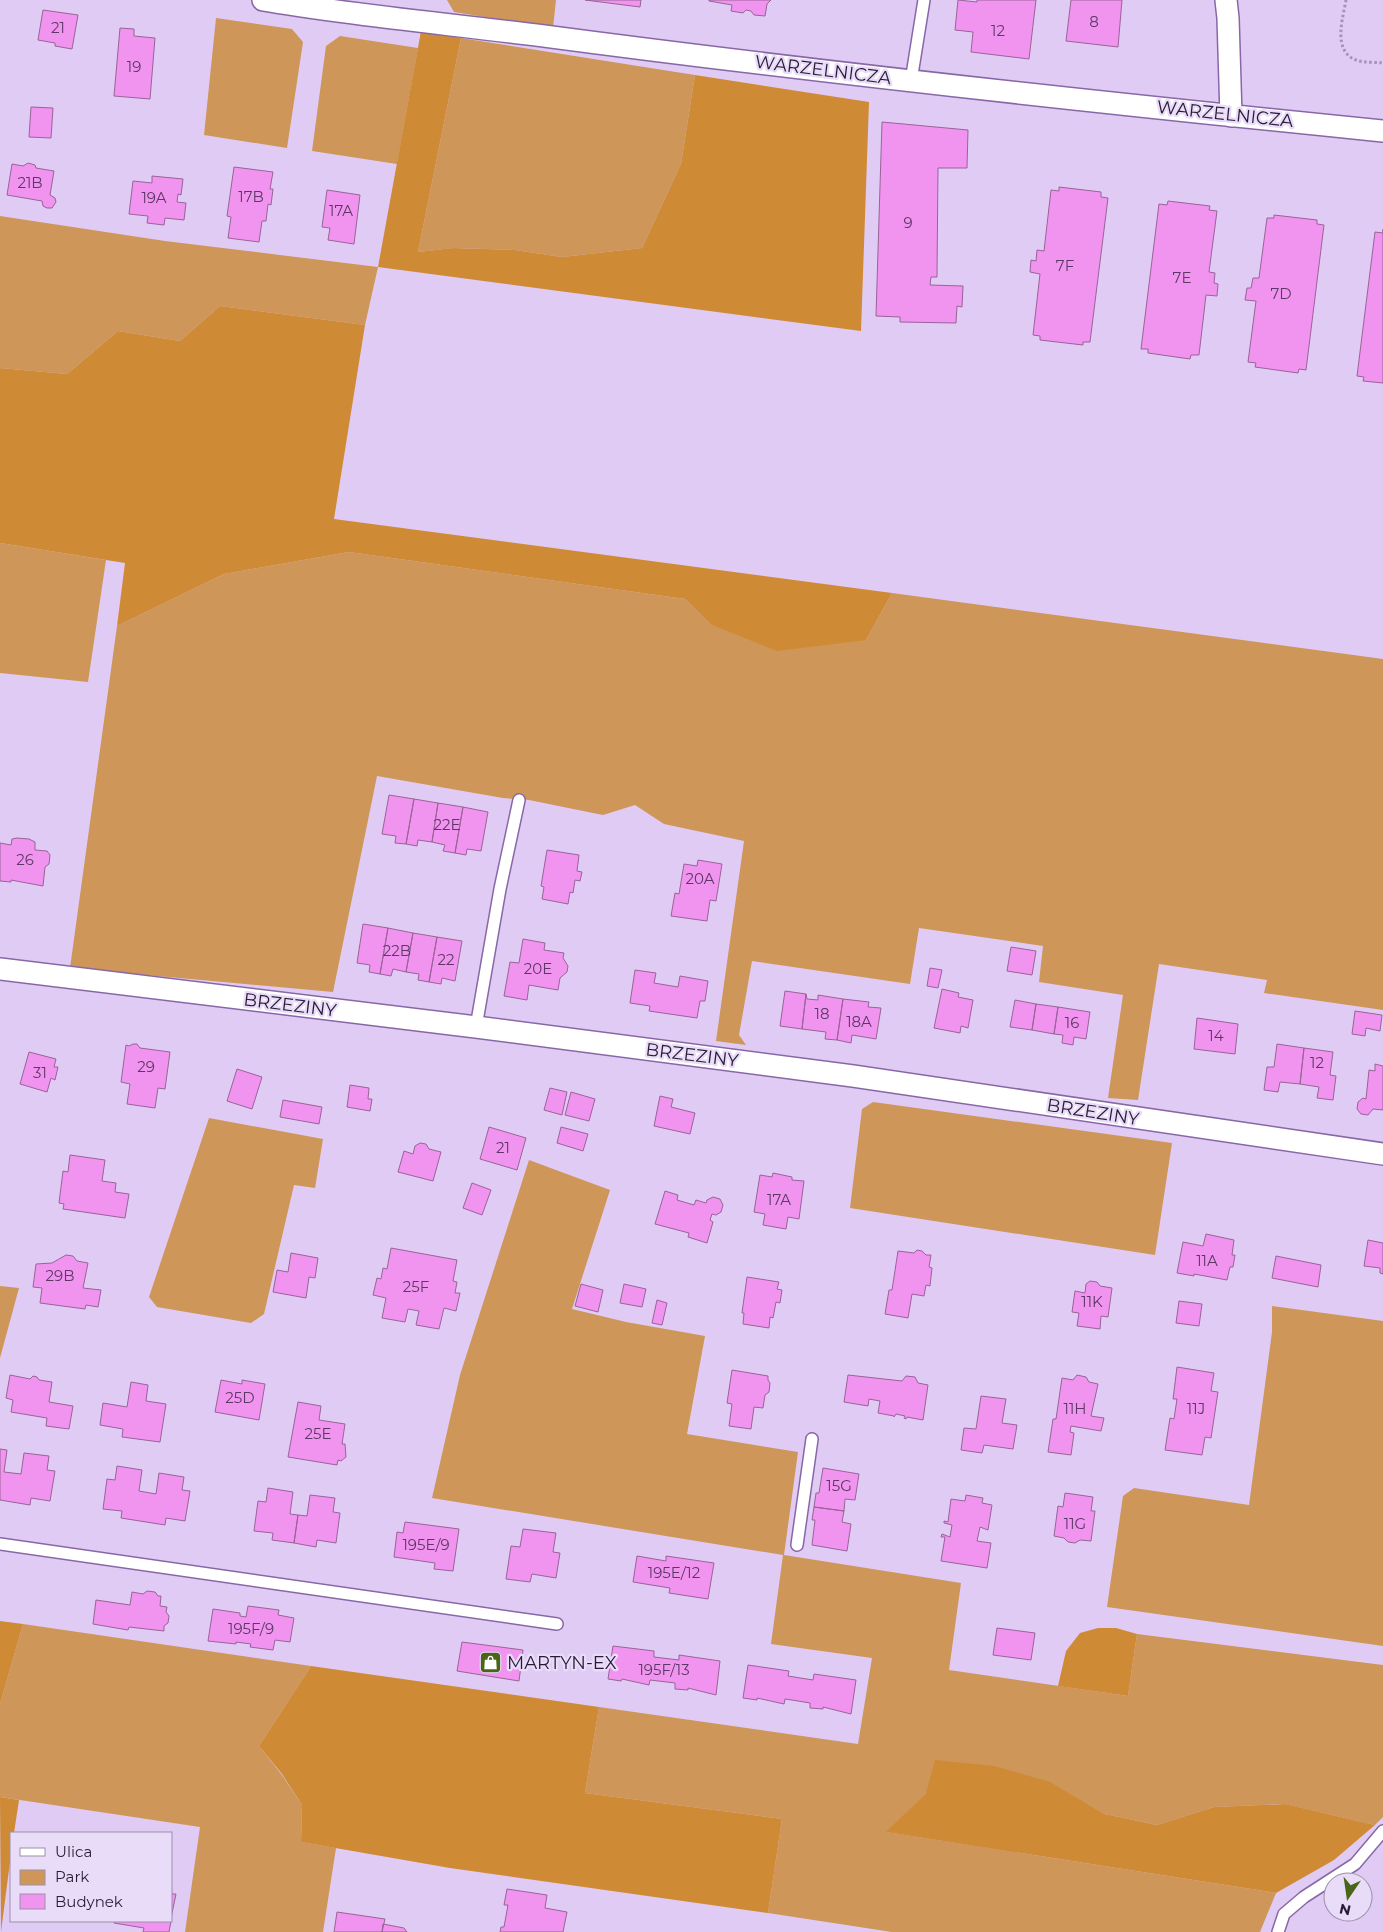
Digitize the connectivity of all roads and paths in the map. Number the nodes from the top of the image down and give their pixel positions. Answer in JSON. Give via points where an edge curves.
{"nodes":[{"id":1,"x":263,"y":0,"type":"edge"},
{"id":2,"x":924,"y":0,"type":"edge"},
{"id":3,"x":1226,"y":0,"type":"edge"},
{"id":4,"x":1346,"y":0,"type":"edge"},
{"id":5,"x":1383,"y":63,"type":"edge"},
{"id":6,"x":911,"y":81,"type":"junction"},
{"id":7,"x":1231,"y":116,"type":"junction"},
{"id":8,"x":1383,"y":131,"type":"edge"},
{"id":9,"x":519,"y":800,"type":"dead end"},
{"id":10,"x":0,"y":969,"type":"edge"},
{"id":11,"x":476,"y":1027,"type":"junction"},
{"id":12,"x":1383,"y":1154,"type":"edge"},
{"id":13,"x":812,"y":1440,"type":"dead end"},
{"id":14,"x":0,"y":1544,"type":"edge"},
{"id":15,"x":797,"y":1545,"type":"dead end"},
{"id":16,"x":558,"y":1624,"type":"dead end"},
{"id":17,"x":1383,"y":1831,"type":"edge"},
{"id":18,"x":1278,"y":1932,"type":"edge"}],
"edges":[{"from":1,"to":6,"type":"street","name":"WARZELNICZA","via":[[321,10]]},
{"from":2,"to":6,"type":"lane"},
{"from":3,"to":7,"type":"street"},
{"from":4,"to":5,"type":"path","via":[[1341,29],[1345,52],[1356,60]]},
{"from":6,"to":7,"type":"street","name":"WARZELNICZA"},
{"from":7,"to":8,"type":"street","name":"WARZELNICZA"},
{"from":9,"to":11,"type":"lane"},
{"from":10,"to":11,"type":"street","name":"BRZEZINY"},
{"from":11,"to":12,"type":"street","name":"BRZEZINY","via":[[853,1076]]},
{"from":13,"to":15,"type":"lane"},
{"from":14,"to":16,"type":"lane"},
{"from":17,"to":18,"type":"lane","via":[[1355,1864],[1284,1914]]}]}
